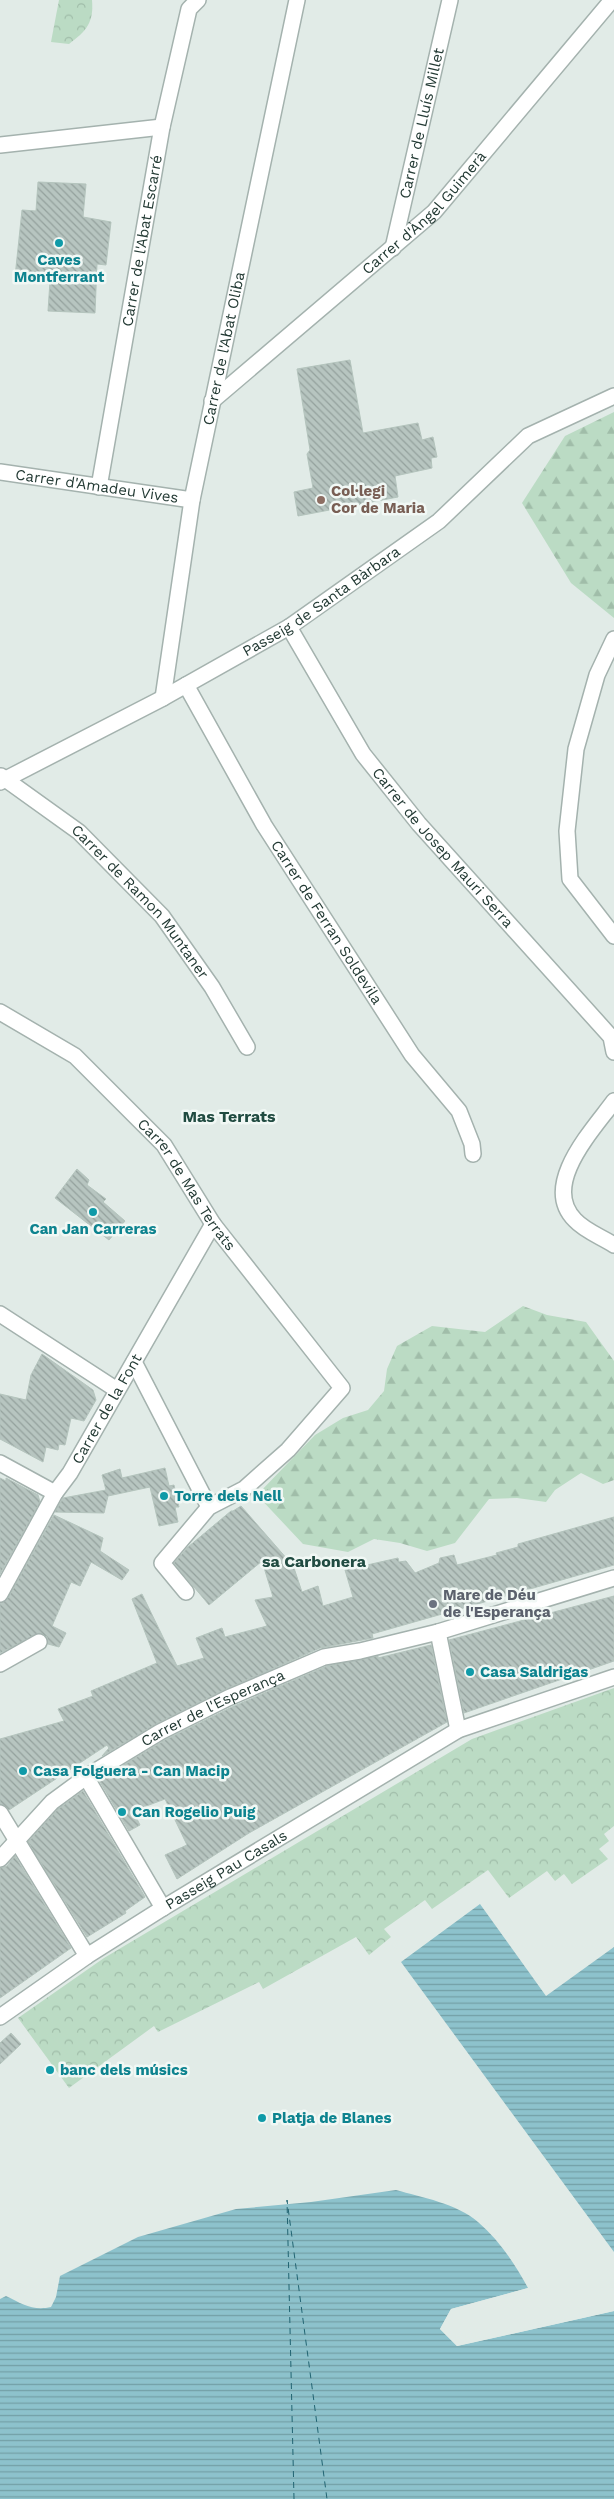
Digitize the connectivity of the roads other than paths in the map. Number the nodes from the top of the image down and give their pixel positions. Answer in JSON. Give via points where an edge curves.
{"nodes":[{"id":1,"x":198,"y":0,"type":"edge"},
{"id":2,"x":297,"y":0,"type":"edge"},
{"id":3,"x":450,"y":0,"type":"edge"},
{"id":4,"x":605,"y":2,"type":"edge"},
{"id":5,"x":162,"y":127,"type":"junction"},
{"id":6,"x":0,"y":145,"type":"edge"},
{"id":7,"x":393,"y":248,"type":"junction"},
{"id":8,"x":614,"y":396,"type":"edge"},
{"id":9,"x":212,"y":401,"type":"junction"},
{"id":10,"x":0,"y":472,"type":"edge"},
{"id":11,"x":99,"y":487,"type":"junction"},
{"id":12,"x":192,"y":500,"type":"junction"},
{"id":13,"x":289,"y":628,"type":"junction"},
{"id":14,"x":614,"y":639,"type":"edge"},
{"id":15,"x":186,"y":685,"type":"junction"},
{"id":16,"x":163,"y":698,"type":"junction"},
{"id":17,"x":3,"y":779,"type":"edge"},
{"id":18,"x":587,"y":901,"type":"junction"},
{"id":19,"x":614,"y":918,"type":"edge"},
{"id":20,"x":614,"y":936,"type":"edge"},
{"id":21,"x":0,"y":1012,"type":"edge"},
{"id":22,"x":247,"y":1047,"type":"dead end"},
{"id":23,"x":614,"y":1052,"type":"edge"},
{"id":24,"x":614,"y":1101,"type":"edge"},
{"id":25,"x":473,"y":1154,"type":"dead end"},
{"id":26,"x":213,"y":1224,"type":"junction"},
{"id":27,"x":614,"y":1245,"type":"edge"},
{"id":28,"x":0,"y":1314,"type":"edge"},
{"id":29,"x":134,"y":1362,"type":"junction"},
{"id":30,"x":117,"y":1390,"type":"junction"},
{"id":31,"x":0,"y":1463,"type":"edge"},
{"id":32,"x":55,"y":1493,"type":"junction"},
{"id":33,"x":209,"y":1507,"type":"junction"},
{"id":34,"x":614,"y":1578,"type":"edge"},
{"id":35,"x":186,"y":1592,"type":"dead end"},
{"id":36,"x":0,"y":1594,"type":"edge"},
{"id":37,"x":438,"y":1632,"type":"junction"},
{"id":38,"x":39,"y":1642,"type":"dead end"},
{"id":39,"x":0,"y":1664,"type":"edge"},
{"id":40,"x":614,"y":1677,"type":"edge"},
{"id":41,"x":458,"y":1730,"type":"junction"},
{"id":42,"x":86,"y":1777,"type":"junction"},
{"id":43,"x":0,"y":1813,"type":"edge"},
{"id":44,"x":16,"y":1842,"type":"junction"},
{"id":45,"x":0,"y":1859,"type":"edge"},
{"id":46,"x":163,"y":1908,"type":"junction"},
{"id":47,"x":87,"y":1956,"type":"junction"},
{"id":48,"x":0,"y":2017,"type":"edge"}],
"edges":[{"from":1,"to":5,"type":"street","name":"Carrer de l'Abat Escarré","via":[[189,9]]},
{"from":2,"to":9,"type":"street","name":"Carrer de l'Abat Oliba"},
{"from":3,"to":7,"type":"street","name":"Carrer de Lluís Millet"},
{"from":4,"to":7,"type":"street","name":"Carrer d'Àngel Guimerà","via":[[434,212]]},
{"from":5,"to":6,"type":"street"},
{"from":5,"to":11,"type":"street","name":"Carrer de l'Abat Escarré"},
{"from":7,"to":9,"type":"street","name":"Carrer d'Àngel Guimerà"},
{"from":8,"to":13,"type":"street","name":"Passeig de Santa Bàrbara","via":[[528,436],[439,521]]},
{"from":9,"to":12,"type":"street","name":"Carrer de l'Abat Oliba"},
{"from":10,"to":11,"type":"street","name":"Carrer d'Amadeu Vives"},
{"from":11,"to":12,"type":"street","name":"Carrer d'Amadeu Vives"},
{"from":12,"to":16,"type":"street","name":"Carrer de l'Abat Oliba"},
{"from":13,"to":15,"type":"street","name":"Passeig de Santa Bàrbara"},
{"from":13,"to":23,"type":"street","name":"Carrer de Josep Mauri Serra","via":[[363,754],[418,824],[611,1038]]},
{"from":14,"to":18,"type":"street","via":[[597,674],[576,749],[567,831],[570,879]]},
{"from":15,"to":16,"type":"street","name":"Passeig de Santa Bàrbara"},
{"from":15,"to":25,"type":"street","name":"Carrer de Ferran Soldevila","via":[[264,825],[412,1055],[459,1111]]},
{"from":16,"to":17,"type":"street","name":"Passeig de Santa Bàrbara"},
{"from":17,"to":22,"type":"street","name":"Carrer de Ramon Muntaner","via":[[79,832],[162,916],[212,987]]},
{"from":18,"to":19,"type":"street"},
{"from":18,"to":20,"type":"street"},
{"from":21,"to":26,"type":"street","name":"Carrer de Mas Terrats","via":[[75,1056],[164,1144]]},
{"from":24,"to":27,"type":"street","via":[[572,1158],[563,1188],[563,1201],[575,1220]]},
{"from":26,"to":29,"type":"street","name":"Carrer de la Font"},
{"from":26,"to":33,"type":"street","name":"Carrer de Mas Terrats","via":[[342,1388],[288,1450],[244,1489]]},
{"from":28,"to":30,"type":"street"},
{"from":29,"to":30,"type":"street","name":"Carrer de la Font"},
{"from":29,"to":33,"type":"street"},
{"from":30,"to":32,"type":"street","name":"Carrer de la Font","via":[[70,1473]]},
{"from":31,"to":32,"type":"street"},
{"from":32,"to":36,"type":"street","name":"Carrer de la Font"},
{"from":33,"to":35,"type":"street","via":[[162,1564]]},
{"from":34,"to":37,"type":"street","name":"Carrer de l'Esperança"},
{"from":37,"to":41,"type":"street"},
{"from":37,"to":42,"type":"street","name":"Carrer de l'Esperança","via":[[324,1657],[292,1670],[160,1732]]},
{"from":38,"to":39,"type":"street"},
{"from":40,"to":41,"type":"street","name":"Passeig Pau Casals"},
{"from":41,"to":46,"type":"street","name":"Passeig Pau Casals"},
{"from":42,"to":44,"type":"street","name":"Carrer de l'Esperança","via":[[52,1802]]},
{"from":42,"to":46,"type":"street"},
{"from":43,"to":44,"type":"street"},
{"from":44,"to":45,"type":"street","name":"Carrer de l'Esperança"},
{"from":44,"to":47,"type":"street"},
{"from":46,"to":47,"type":"street","name":"Passeig Pau Casals"},
{"from":47,"to":48,"type":"street","name":"Passeig Pau Casals"}]}
